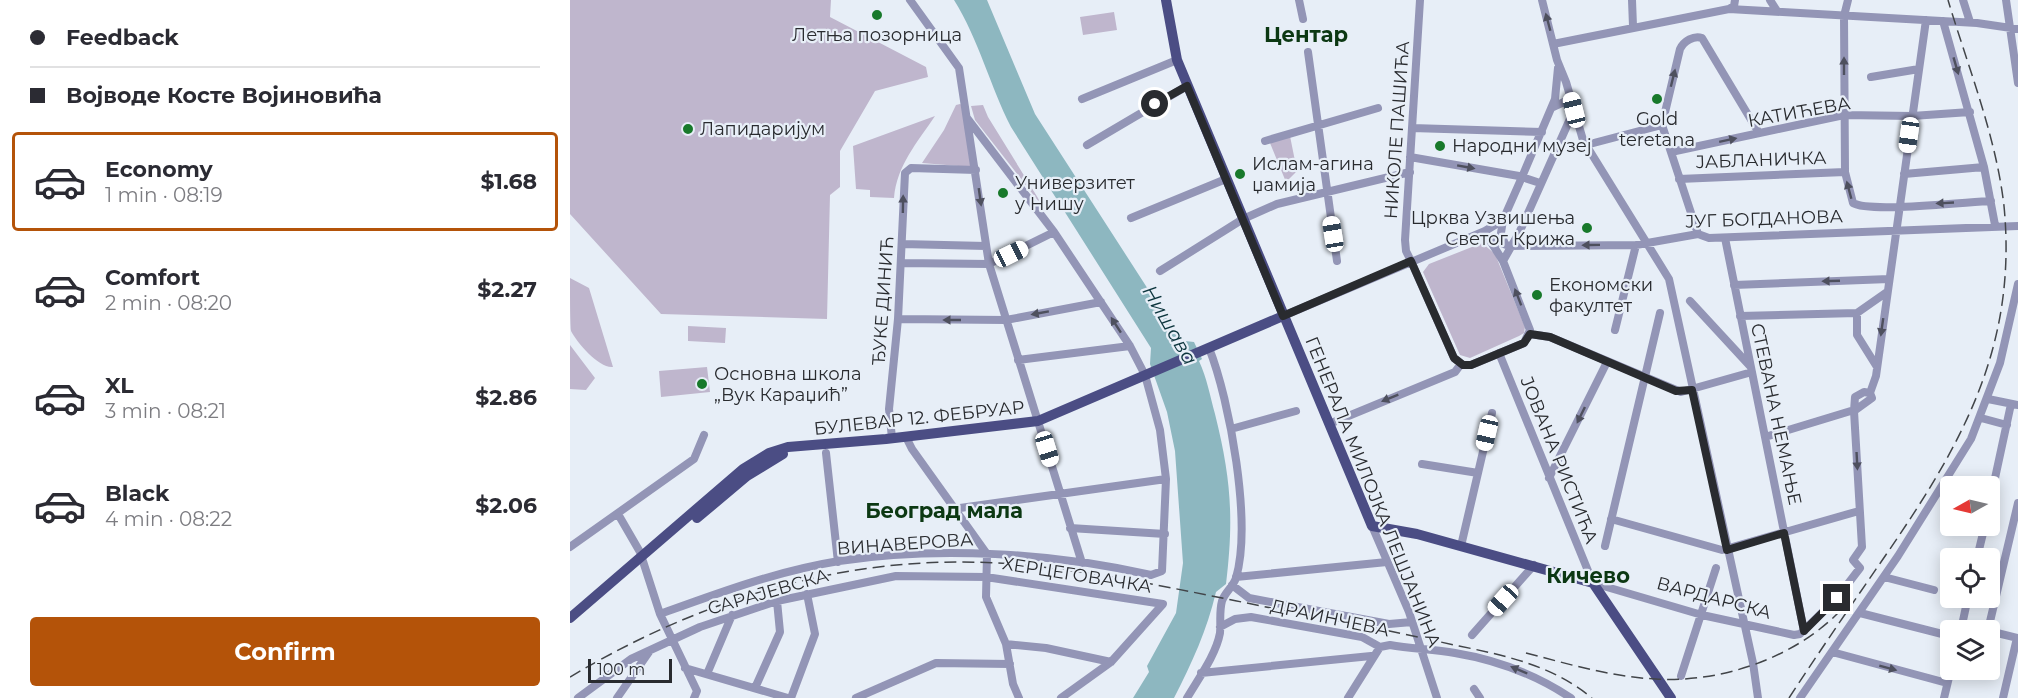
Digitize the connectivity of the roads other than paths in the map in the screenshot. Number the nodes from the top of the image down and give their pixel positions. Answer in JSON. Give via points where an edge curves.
{"nodes":[{"id":1,"x":910,"y":0,"type":"edge"},
{"id":2,"x":1166,"y":0,"type":"edge"},
{"id":3,"x":1299,"y":0,"type":"edge"},
{"id":4,"x":1411,"y":0,"type":"edge"},
{"id":5,"x":1542,"y":0,"type":"edge"},
{"id":6,"x":1632,"y":0,"type":"edge"},
{"id":7,"x":1848,"y":0,"type":"edge"},
{"id":8,"x":1963,"y":0,"type":"edge"},
{"id":9,"x":2006,"y":0,"type":"edge"},
{"id":10,"x":1420,"y":2,"type":"edge"},
{"id":11,"x":1769,"y":4,"type":"edge"},
{"id":12,"x":1736,"y":6,"type":"edge"},
{"id":13,"x":1844,"y":16,"type":"junction"},
{"id":14,"x":1303,"y":19,"type":"dead end"},
{"id":15,"x":1926,"y":20,"type":"junction"},
{"id":16,"x":1943,"y":21,"type":"junction"},
{"id":17,"x":1970,"y":22,"type":"junction"},
{"id":18,"x":1633,"y":26,"type":"junction"},
{"id":19,"x":2014,"y":28,"type":"edge"},
{"id":20,"x":1553,"y":44,"type":"junction"},
{"id":21,"x":1308,"y":52,"type":"dead end"},
{"id":22,"x":1177,"y":60,"type":"junction"},
{"id":23,"x":1557,"y":60,"type":"junction"},
{"id":24,"x":1919,"y":69,"type":"junction"},
{"id":25,"x":1871,"y":77,"type":"dead end"},
{"id":26,"x":2018,"y":83,"type":"edge"},
{"id":27,"x":1187,"y":86,"type":"junction"},
{"id":28,"x":1082,"y":99,"type":"dead end"},
{"id":29,"x":1552,"y":107,"type":"junction"},
{"id":30,"x":1378,"y":108,"type":"dead end"},
{"id":31,"x":1574,"y":110,"type":"junction"},
{"id":32,"x":1970,"y":112,"type":"junction"},
{"id":33,"x":1844,"y":116,"type":"junction"},
{"id":34,"x":1912,"y":116,"type":"junction"},
{"id":35,"x":967,"y":118,"type":"junction"},
{"id":36,"x":1662,"y":125,"type":"junction"},
{"id":37,"x":1317,"y":126,"type":"junction"},
{"id":38,"x":1412,"y":128,"type":"junction"},
{"id":39,"x":1542,"y":132,"type":"junction"},
{"id":40,"x":1760,"y":133,"type":"junction"},
{"id":41,"x":1265,"y":141,"type":"dead end"},
{"id":42,"x":1087,"y":145,"type":"dead end"},
{"id":43,"x":1586,"y":145,"type":"junction"},
{"id":44,"x":1671,"y":152,"type":"junction"},
{"id":45,"x":1410,"y":157,"type":"junction"},
{"id":46,"x":1984,"y":167,"type":"junction"},
{"id":47,"x":976,"y":170,"type":"junction"},
{"id":48,"x":1410,"y":172,"type":"junction"},
{"id":49,"x":1845,"y":172,"type":"junction"},
{"id":50,"x":1904,"y":174,"type":"junction"},
{"id":51,"x":1522,"y":177,"type":"junction"},
{"id":52,"x":1226,"y":178,"type":"junction"},
{"id":53,"x":1679,"y":178,"type":"junction"},
{"id":54,"x":1540,"y":183,"type":"junction"},
{"id":55,"x":1326,"y":190,"type":"junction"},
{"id":56,"x":1991,"y":201,"type":"junction"},
{"id":57,"x":1899,"y":206,"type":"junction"},
{"id":58,"x":1131,"y":218,"type":"dead end"},
{"id":59,"x":1243,"y":219,"type":"junction"},
{"id":60,"x":1503,"y":220,"type":"junction"},
{"id":61,"x":1995,"y":225,"type":"junction"},
{"id":62,"x":2018,"y":226,"type":"edge"},
{"id":63,"x":1896,"y":230,"type":"junction"},
{"id":64,"x":1520,"y":231,"type":"junction"},
{"id":65,"x":1054,"y":232,"type":"junction"},
{"id":66,"x":1698,"y":234,"type":"junction"},
{"id":67,"x":1479,"y":236,"type":"junction"},
{"id":68,"x":1725,"y":238,"type":"junction"},
{"id":69,"x":1647,"y":243,"type":"junction"},
{"id":70,"x":902,"y":244,"type":"junction"},
{"id":71,"x":1636,"y":244,"type":"junction"},
{"id":72,"x":1534,"y":245,"type":"junction"},
{"id":73,"x":986,"y":246,"type":"junction"},
{"id":74,"x":1509,"y":246,"type":"junction"},
{"id":75,"x":1337,"y":261,"type":"dead end"},
{"id":76,"x":1411,"y":261,"type":"junction"},
{"id":77,"x":1503,"y":261,"type":"junction"},
{"id":78,"x":901,"y":263,"type":"junction"},
{"id":79,"x":989,"y":264,"type":"junction"},
{"id":80,"x":1160,"y":271,"type":"dead end"},
{"id":81,"x":1889,"y":279,"type":"junction"},
{"id":82,"x":2018,"y":284,"type":"edge"},
{"id":83,"x":1734,"y":285,"type":"junction"},
{"id":84,"x":1887,"y":292,"type":"junction"},
{"id":85,"x":1690,"y":301,"type":"dead end"},
{"id":86,"x":1101,"y":302,"type":"junction"},
{"id":87,"x":1660,"y":313,"type":"dead end"},
{"id":88,"x":1857,"y":313,"type":"junction"},
{"id":89,"x":1283,"y":316,"type":"junction"},
{"id":90,"x":1740,"y":316,"type":"junction"},
{"id":91,"x":898,"y":319,"type":"junction"},
{"id":92,"x":1005,"y":320,"type":"junction"},
{"id":93,"x":1614,"y":330,"type":"dead end"},
{"id":94,"x":1530,"y":334,"type":"junction"},
{"id":95,"x":1130,"y":346,"type":"junction"},
{"id":96,"x":1204,"y":350,"type":"junction"},
{"id":97,"x":1498,"y":353,"type":"junction"},
{"id":98,"x":1018,"y":360,"type":"junction"},
{"id":99,"x":1607,"y":362,"type":"junction"},
{"id":100,"x":1461,"y":364,"type":"junction"},
{"id":101,"x":1877,"y":367,"type":"junction"},
{"id":102,"x":1751,"y":370,"type":"junction"},
{"id":103,"x":1148,"y":374,"type":"junction"},
{"id":104,"x":1645,"y":378,"type":"junction"},
{"id":105,"x":1692,"y":390,"type":"junction"},
{"id":106,"x":1870,"y":393,"type":"junction"},
{"id":107,"x":1988,"y":399,"type":"junction"},
{"id":108,"x":2015,"y":405,"type":"edge"},
{"id":109,"x":1854,"y":410,"type":"junction"},
{"id":110,"x":1296,"y":411,"type":"dead end"},
{"id":111,"x":1492,"y":413,"type":"dead end"},
{"id":112,"x":1981,"y":418,"type":"junction"},
{"id":113,"x":1038,"y":421,"type":"junction"},
{"id":114,"x":1329,"y":424,"type":"junction"},
{"id":115,"x":2007,"y":425,"type":"junction"},
{"id":116,"x":1231,"y":429,"type":"junction"},
{"id":117,"x":704,"y":435,"type":"dead end"},
{"id":118,"x":906,"y":437,"type":"junction"},
{"id":119,"x":1765,"y":437,"type":"junction"},
{"id":120,"x":892,"y":438,"type":"junction"},
{"id":121,"x":826,"y":453,"type":"dead end"},
{"id":122,"x":1422,"y":464,"type":"dead end"},
{"id":123,"x":1478,"y":473,"type":"junction"},
{"id":124,"x":1996,"y":476,"type":"edge"},
{"id":125,"x":1549,"y":478,"type":"junction"},
{"id":126,"x":1166,"y":479,"type":"junction"},
{"id":127,"x":1060,"y":493,"type":"junction"},
{"id":128,"x":2018,"y":503,"type":"edge"},
{"id":129,"x":953,"y":509,"type":"junction"},
{"id":130,"x":1859,"y":511,"type":"junction"},
{"id":131,"x":618,"y":514,"type":"junction"},
{"id":132,"x":1611,"y":519,"type":"junction"},
{"id":133,"x":1372,"y":526,"type":"junction"},
{"id":134,"x":1070,"y":528,"type":"junction"},
{"id":135,"x":1784,"y":533,"type":"junction"},
{"id":136,"x":1165,"y":534,"type":"junction"},
{"id":137,"x":1461,"y":546,"type":"junction"},
{"id":138,"x":1605,"y":546,"type":"dead end"},
{"id":139,"x":570,"y":547,"type":"edge"},
{"id":140,"x":1727,"y":550,"type":"junction"},
{"id":141,"x":987,"y":554,"type":"junction"},
{"id":142,"x":643,"y":560,"type":"junction"},
{"id":143,"x":838,"y":562,"type":"junction"},
{"id":144,"x":1082,"y":562,"type":"junction"},
{"id":145,"x":1387,"y":562,"type":"junction"},
{"id":146,"x":1534,"y":565,"type":"junction"},
{"id":147,"x":1716,"y":568,"type":"dead end"},
{"id":148,"x":986,"y":577,"type":"junction"},
{"id":149,"x":1884,"y":577,"type":"junction"},
{"id":150,"x":1234,"y":581,"type":"junction"},
{"id":151,"x":1593,"y":583,"type":"junction"},
{"id":152,"x":1934,"y":590,"type":"dead end"},
{"id":153,"x":807,"y":594,"type":"junction"},
{"id":154,"x":777,"y":601,"type":"junction"},
{"id":155,"x":1860,"y":613,"type":"junction"},
{"id":156,"x":660,"y":614,"type":"junction"},
{"id":157,"x":732,"y":615,"type":"junction"},
{"id":158,"x":1702,"y":615,"type":"junction"},
{"id":159,"x":570,"y":618,"type":"edge"},
{"id":160,"x":1991,"y":620,"type":"edge"},
{"id":161,"x":1412,"y":622,"type":"junction"},
{"id":162,"x":1745,"y":626,"type":"junction"},
{"id":163,"x":570,"y":627,"type":"edge"},
{"id":164,"x":1220,"y":627,"type":"junction"},
{"id":165,"x":1804,"y":631,"type":"junction"},
{"id":166,"x":1940,"y":633,"type":"edge"},
{"id":167,"x":2000,"y":634,"type":"edge"},
{"id":168,"x":1472,"y":635,"type":"dead end"},
{"id":169,"x":672,"y":638,"type":"junction"},
{"id":170,"x":2017,"y":638,"type":"edge"},
{"id":171,"x":1006,"y":644,"type":"junction"},
{"id":172,"x":1380,"y":647,"type":"junction"},
{"id":173,"x":1422,"y":650,"type":"junction"},
{"id":174,"x":650,"y":651,"type":"junction"},
{"id":175,"x":1832,"y":652,"type":"junction"},
{"id":176,"x":1371,"y":656,"type":"junction"},
{"id":177,"x":1111,"y":662,"type":"junction"},
{"id":178,"x":1010,"y":664,"type":"junction"},
{"id":179,"x":685,"y":668,"type":"junction"},
{"id":180,"x":1201,"y":673,"type":"junction"},
{"id":181,"x":707,"y":674,"type":"junction"},
{"id":182,"x":1681,"y":676,"type":"dead end"},
{"id":183,"x":1948,"y":680,"type":"edge"},
{"id":184,"x":1947,"y":683,"type":"junction"},
{"id":185,"x":754,"y":688,"type":"junction"},
{"id":186,"x":1474,"y":688,"type":"dead end"},
{"id":187,"x":774,"y":696,"type":"edge"},
{"id":188,"x":578,"y":698,"type":"edge"},
{"id":189,"x":617,"y":698,"type":"edge"},
{"id":190,"x":694,"y":698,"type":"edge"},
{"id":191,"x":790,"y":698,"type":"edge"},
{"id":192,"x":856,"y":698,"type":"edge"},
{"id":193,"x":1019,"y":698,"type":"edge"},
{"id":194,"x":1060,"y":698,"type":"edge"},
{"id":195,"x":1187,"y":698,"type":"edge"},
{"id":196,"x":1348,"y":698,"type":"edge"},
{"id":197,"x":1437,"y":698,"type":"edge"},
{"id":198,"x":1480,"y":698,"type":"edge"},
{"id":199,"x":1571,"y":698,"type":"edge"},
{"id":200,"x":1671,"y":698,"type":"edge"},
{"id":201,"x":1758,"y":698,"type":"edge"},
{"id":202,"x":1800,"y":698,"type":"edge"},
{"id":203,"x":1944,"y":698,"type":"edge"},
{"id":204,"x":2003,"y":698,"type":"edge"}],
"edges":[{"from":1,"to":35,"type":"street","via":[[959,68]]},
{"from":2,"to":22,"type":"main road","name":"ГЕНЕРАЛА МИЛОЈКА ЛЕШЈАНИНА"},
{"from":3,"to":14,"type":"street"},
{"from":4,"to":10,"type":"street"},
{"from":20,"to":5,"type":"street","one_way":true},
{"from":6,"to":18,"type":"street"},
{"from":7,"to":13,"type":"street"},
{"from":8,"to":17,"type":"street"},
{"from":9,"to":19,"type":"street"},
{"from":10,"to":38,"type":"street","name":"НИКОЛЕ ПАШИЋА"},
{"from":11,"to":12,"type":"street"},
{"from":11,"to":13,"type":"street","via":[[1777,11]]},
{"from":12,"to":18,"type":"street"},
{"from":13,"to":15,"type":"street"},
{"from":33,"to":13,"type":"street","one_way":true},
{"from":15,"to":16,"type":"street"},
{"from":15,"to":24,"type":"street"},
{"from":16,"to":17,"type":"street"},
{"from":16,"to":32,"type":"street","one_way":true},
{"from":17,"to":19,"type":"street"},
{"from":18,"to":20,"type":"street"},
{"from":19,"to":26,"type":"street"},
{"from":20,"to":23,"type":"street"},
{"from":21,"to":37,"type":"street"},
{"from":22,"to":27,"type":"main road","name":"ГЕНЕРАЛА МИЛОЈКА ЛЕШЈАНИНА"},
{"from":22,"to":28,"type":"street"},
{"from":23,"to":29,"type":"street","via":[[1558,85]]},
{"from":23,"to":31,"type":"street"},
{"from":24,"to":25,"type":"street"},
{"from":24,"to":34,"type":"street"},
{"from":27,"to":42,"type":"street"},
{"from":27,"to":52,"type":"main road","name":"ГЕНЕРАЛА МИЛОЈКА ЛЕШЈАНИНА"},
{"from":29,"to":31,"type":"street","via":[[1564,102]]},
{"from":29,"to":39,"type":"street"},
{"from":30,"to":37,"type":"street"},
{"from":31,"to":43,"type":"street"},
{"from":31,"to":54,"type":"street"},
{"from":32,"to":34,"type":"street","name":"КАТИЋЕВА"},
{"from":32,"to":46,"type":"street"},
{"from":33,"to":34,"type":"street","name":"КАТИЋЕВА"},
{"from":33,"to":40,"type":"street","name":"КАТИЋЕВА"},
{"from":33,"to":49,"type":"street"},
{"from":34,"to":50,"type":"street"},
{"from":35,"to":47,"type":"street"},
{"from":35,"to":65,"type":"street"},
{"from":36,"to":40,"type":"street","one_way":true,"via":[[1681,46],[1701,37]]},
{"from":36,"to":43,"type":"street"},
{"from":36,"to":44,"type":"street"},
{"from":37,"to":41,"type":"street"},
{"from":37,"to":55,"type":"street"},
{"from":38,"to":39,"type":"street"},
{"from":38,"to":45,"type":"street","name":"НИКОЛЕ ПАШИЋА"},
{"from":39,"to":51,"type":"street"},
{"from":44,"to":40,"type":"street","name":"КАТИЋЕВА","one_way":true},
{"from":43,"to":69,"type":"street"},
{"from":44,"to":53,"type":"street"},
{"from":45,"to":48,"type":"street","name":"НИКОЛЕ ПАШИЋА"},
{"from":45,"to":51,"type":"street","one_way":true},
{"from":46,"to":50,"type":"street"},
{"from":46,"to":56,"type":"street"},
{"from":70,"to":47,"type":"street","name":"ЂУКЕ ДИНИЋ","one_way":true,"via":[[904,176],[911,168]]},
{"from":47,"to":73,"type":"street","one_way":true},
{"from":48,"to":55,"type":"street"},
{"from":48,"to":76,"type":"street","name":"НИКОЛЕ ПАШИЋА","via":[[1405,245]]},
{"from":49,"to":53,"type":"street","name":"ЈАБЛАНИЧКА"},
{"from":57,"to":49,"type":"street","one_way":true,"via":[[1856,206]]},
{"from":50,"to":57,"type":"street"},
{"from":51,"to":54,"type":"street"},
{"from":51,"to":60,"type":"street"},
{"from":52,"to":58,"type":"street"},
{"from":52,"to":59,"type":"main road","name":"ГЕНЕРАЛА МИЛОЈКА ЛЕШЈАНИНА"},
{"from":53,"to":66,"type":"street"},
{"from":54,"to":64,"type":"street"},
{"from":55,"to":59,"type":"street"},
{"from":55,"to":75,"type":"street"},
{"from":56,"to":57,"type":"street","one_way":true},
{"from":56,"to":61,"type":"street"},
{"from":57,"to":63,"type":"street"},
{"from":59,"to":80,"type":"street"},
{"from":59,"to":89,"type":"main road","name":"ГЕНЕРАЛА МИЛОЈКА ЛЕШЈАНИНА"},
{"from":60,"to":67,"type":"street"},
{"from":60,"to":74,"type":"street","via":[[1501,233]]},
{"from":61,"to":62,"type":"street","name":"ЈУГ БОГДАНОВА"},
{"from":61,"to":63,"type":"street","name":"ЈУГ БОГДАНОВА"},
{"from":63,"to":68,"type":"street","name":"ЈУГ БОГДАНОВА"},
{"from":63,"to":81,"type":"street"},
{"from":64,"to":72,"type":"street","via":[[1525,241]]},
{"from":64,"to":74,"type":"street"},
{"from":65,"to":79,"type":"street"},
{"from":65,"to":86,"type":"street"},
{"from":66,"to":68,"type":"street","name":"ЈУГ БОГДАНОВА"},
{"from":66,"to":69,"type":"street","name":"ЈУГ БОГДАНОВА"},
{"from":67,"to":74,"type":"street"},
{"from":67,"to":76,"type":"street"},
{"from":67,"to":77,"type":"street","via":[[1493,242]]},
{"from":68,"to":83,"type":"street","name":"СТЕВАНА НЕМАЊЕ"},
{"from":69,"to":71,"type":"street","name":"ЈУГ БОГДАНОВА"},
{"from":69,"to":105,"type":"street","via":[[1669,279]]},
{"from":70,"to":73,"type":"street"},
{"from":70,"to":78,"type":"street","name":"ЂУКЕ ДИНИЋ"},
{"from":71,"to":72,"type":"street","name":"ЈУГ БОГДАНОВА","one_way":true},
{"from":71,"to":93,"type":"street"},
{"from":72,"to":74,"type":"street","name":"ЈУГ БОГДАНОВА"},
{"from":73,"to":79,"type":"street"},
{"from":74,"to":77,"type":"street"},
{"from":76,"to":89,"type":"street"},
{"from":76,"to":100,"type":"street","name":"НИКОЛЕ ПАШИЋА","via":[[1453,355]]},
{"from":94,"to":77,"type":"street","one_way":true},
{"from":78,"to":79,"type":"street"},
{"from":78,"to":91,"type":"street","name":"ЂУКЕ ДИНИЋ"},
{"from":79,"to":92,"type":"street"},
{"from":81,"to":83,"type":"street","one_way":true},
{"from":81,"to":84,"type":"street"},
{"from":82,"to":107,"type":"street"},
{"from":83,"to":90,"type":"street","name":"СТЕВАНА НЕМАЊЕ"},
{"from":84,"to":88,"type":"street"},
{"from":84,"to":101,"type":"street","one_way":true},
{"from":85,"to":102,"type":"street"},
{"from":86,"to":92,"type":"street","one_way":true},
{"from":95,"to":86,"type":"street","one_way":true},
{"from":87,"to":104,"type":"street"},
{"from":88,"to":90,"type":"street"},
{"from":88,"to":101,"type":"street","via":[[1857,335]]},
{"from":89,"to":96,"type":"main road","name":"БУЛЕВАР 12. ФЕБРУАР"},
{"from":89,"to":114,"type":"main road","name":"ГЕНЕРАЛА МИЛОЈКА ЛЕШЈАНИНА"},
{"from":90,"to":102,"type":"street","name":"СТЕВАНА НЕМАЊЕ"},
{"from":92,"to":91,"type":"street","one_way":true},
{"from":91,"to":120,"type":"street","name":"ЂУКЕ ДИНИЋ","via":[[889,410]]},
{"from":92,"to":98,"type":"street"},
{"from":94,"to":97,"type":"street","via":[[1524,343]]},
{"from":94,"to":99,"type":"street","via":[[1550,337]]},
{"from":95,"to":98,"type":"street"},
{"from":95,"to":103,"type":"street"},
{"from":96,"to":103,"type":"main road","name":"БУЛЕВАР 12. ФЕБРУАР"},
{"from":96,"to":116,"type":"street"},
{"from":97,"to":100,"type":"street","via":[[1471,365]]},
{"from":97,"to":125,"type":"street","name":"ЈОВАНА РИСТИЋА"},
{"from":98,"to":113,"type":"street"},
{"from":99,"to":104,"type":"street"},
{"from":99,"to":125,"type":"street","one_way":true},
{"from":100,"to":114,"type":"street","one_way":true,"via":[[1455,372]]},
{"from":101,"to":106,"type":"street"},
{"from":102,"to":105,"type":"street"},
{"from":102,"to":119,"type":"street","name":"СТЕВАНА НЕМАЊЕ"},
{"from":103,"to":113,"type":"main road","name":"БУЛЕВАР 12. ФЕБРУАР"},
{"from":103,"to":126,"type":"street"},
{"from":104,"to":105,"type":"street","via":[[1679,392]]},
{"from":104,"to":132,"type":"street"},
{"from":105,"to":140,"type":"street"},
{"from":106,"to":109,"type":"street","via":[[1870,401]]},
{"from":106,"to":109,"type":"street","via":[[1856,396]]},
{"from":107,"to":108,"type":"street"},
{"from":107,"to":112,"type":"street"},
{"from":108,"to":115,"type":"street"},
{"from":109,"to":119,"type":"street"},
{"from":109,"to":130,"type":"street","one_way":true},
{"from":110,"to":116,"type":"street"},
{"from":111,"to":123,"type":"street"},
{"from":112,"to":115,"type":"street"},
{"from":112,"to":149,"type":"street"},
{"from":113,"to":118,"type":"main road","name":"БУЛЕВАР 12. ФЕБРУАР"},
{"from":113,"to":127,"type":"street"},
{"from":114,"to":133,"type":"main road","name":"ГЕНЕРАЛА МИЛОЈКА ЛЕШЈАНИНА"},
{"from":115,"to":124,"type":"street"},
{"from":116,"to":150,"type":"street","via":[[1240,510]]},
{"from":117,"to":131,"type":"street","via":[[694,459]]},
{"from":118,"to":120,"type":"main road","name":"БУЛЕВАР 12. ФЕБРУАР"},
{"from":118,"to":129,"type":"street"},
{"from":119,"to":135,"type":"street","name":"СТЕВАНА НЕМАЊЕ"},
{"from":120,"to":142,"type":"main road","name":"БУЛЕВАР 12. ФЕБРУАР","via":[[779,449],[743,469]]},
{"from":121,"to":143,"type":"street"},
{"from":122,"to":123,"type":"street"},
{"from":123,"to":137,"type":"street"},
{"from":125,"to":151,"type":"street","name":"ЈОВАНА РИСТИЋА"},
{"from":126,"to":127,"type":"street"},
{"from":126,"to":136,"type":"street"},
{"from":127,"to":129,"type":"street"},
{"from":127,"to":134,"type":"street"},
{"from":128,"to":160,"type":"street"},
{"from":129,"to":141,"type":"street"},
{"from":130,"to":135,"type":"street"},
{"from":130,"to":165,"type":"street","via":[[1862,547],[1853,560],[1860,568]]},
{"from":131,"to":139,"type":"street"},
{"from":131,"to":142,"type":"street"},
{"from":132,"to":138,"type":"street"},
{"from":132,"to":140,"type":"street","via":[[1714,550]]},
{"from":133,"to":137,"type":"main road","name":"ВАРДАРСКА"},
{"from":133,"to":145,"type":"street","name":"ГЕНЕРАЛА МИЛОЈКА ЛЕШЈАНИНА"},
{"from":134,"to":136,"type":"street"},
{"from":134,"to":144,"type":"street"},
{"from":135,"to":140,"type":"street"},
{"from":135,"to":165,"type":"street","name":"СТЕВАНА НЕМАЊЕ"},
{"from":136,"to":144,"type":"street","name":"ВИНАВЕРОВА","via":[[1163,568],[1157,575]]},
{"from":137,"to":146,"type":"main road","name":"ВАРДАРСКА"},
{"from":140,"to":162,"type":"street"},
{"from":141,"to":143,"type":"street","name":"ВИНАВЕРОВА","via":[[885,556]]},
{"from":141,"to":144,"type":"street","name":"ВИНАВЕРОВА"},
{"from":141,"to":148,"type":"street"},
{"from":142,"to":156,"type":"street"},
{"from":142,"to":159,"type":"main road","name":"БУЛЕВАР 12. ФЕБРУАР"},
{"from":142,"to":163,"type":"main road","name":"БУЛЕВАР 12. ФЕБРУАР"},
{"from":143,"to":156,"type":"street","name":"ВИНАВЕРОВА","via":[[728,589]]},
{"from":145,"to":150,"type":"street"},
{"from":145,"to":161,"type":"street","name":"ГЕНЕРАЛА МИЛОЈКА ЛЕШЈАНИНА"},
{"from":146,"to":151,"type":"main road","name":"ВАРДАРСКА"},
{"from":146,"to":168,"type":"street"},
{"from":147,"to":158,"type":"street"},
{"from":148,"to":153,"type":"street","name":"САРАЈЕВСКА","via":[[906,575]]},
{"from":148,"to":171,"type":"street","via":[[986,597]]},
{"from":148,"to":177,"type":"street","name":"ХЕРЦЕГОВАЧКА","via":[[1163,604]]},
{"from":149,"to":152,"type":"street"},
{"from":149,"to":155,"type":"street"},
{"from":150,"to":161,"type":"street","via":[[1249,598],[1389,624]]},
{"from":150,"to":164,"type":"street","via":[[1222,602]]},
{"from":151,"to":158,"type":"street","name":"ВАРДАРСКА"},
{"from":151,"to":200,"type":"main road","name":"ЈОВАНА РИСТИЋА"},
{"from":153,"to":154,"type":"street","name":"САРАЈЕВСКА"},
{"from":153,"to":191,"type":"street","via":[[816,634]]},
{"from":154,"to":157,"type":"street","name":"САРАЈЕВСКА"},
{"from":154,"to":185,"type":"street","via":[[780,633]]},
{"from":155,"to":166,"type":"street"},
{"from":155,"to":175,"type":"street"},
{"from":156,"to":169,"type":"street"},
{"from":157,"to":169,"type":"street","name":"САРАЈЕВСКА"},
{"from":157,"to":181,"type":"street"},
{"from":158,"to":162,"type":"street","name":"ВАРДАРСКА"},
{"from":158,"to":182,"type":"street"},
{"from":161,"to":173,"type":"street","name":"ГЕНЕРАЛА МИЛОЈКА ЛЕШЈАНИНА"},
{"from":162,"to":165,"type":"street","name":"ВАРДАРСКА","via":[[1794,635]]},
{"from":162,"to":201,"type":"street"},
{"from":164,"to":172,"type":"street","name":"ДРАИНЧЕВА","via":[[1234,619],[1251,617],[1367,638]]},
{"from":164,"to":180,"type":"street"},
{"from":167,"to":170,"type":"street"},
{"from":169,"to":174,"type":"street","name":"САРАЈЕВСКА"},
{"from":169,"to":179,"type":"street"},
{"from":170,"to":204,"type":"street"},
{"from":171,"to":177,"type":"street"},
{"from":171,"to":178,"type":"street"},
{"from":172,"to":173,"type":"street","name":"ДРАИНЧЕВА"},
{"from":172,"to":176,"type":"street"},
{"from":173,"to":197,"type":"street","name":"ГЕНЕРАЛА МИЛОЈКА ЛЕШЈАНИНА"},
{"from":199,"to":173,"type":"street","name":"ДРАИНЧЕВА","one_way":true,"via":[[1509,666],[1453,652]]},
{"from":174,"to":188,"type":"street","name":"САРАЈЕВСКА","via":[[615,669]]},
{"from":174,"to":189,"type":"street"},
{"from":175,"to":184,"type":"street","one_way":true},
{"from":175,"to":202,"type":"street"},
{"from":176,"to":180,"type":"street"},
{"from":176,"to":196,"type":"street"},
{"from":177,"to":194,"type":"street"},
{"from":178,"to":192,"type":"street","via":[[936,663]]},
{"from":178,"to":193,"type":"street"},
{"from":179,"to":181,"type":"street"},
{"from":179,"to":190,"type":"street","via":[[697,691]]},
{"from":180,"to":195,"type":"street"},
{"from":181,"to":185,"type":"street"},
{"from":183,"to":184,"type":"street"},
{"from":184,"to":203,"type":"street"},
{"from":185,"to":187,"type":"street"},
{"from":186,"to":198,"type":"street"},
{"from":187,"to":191,"type":"street"}]}
